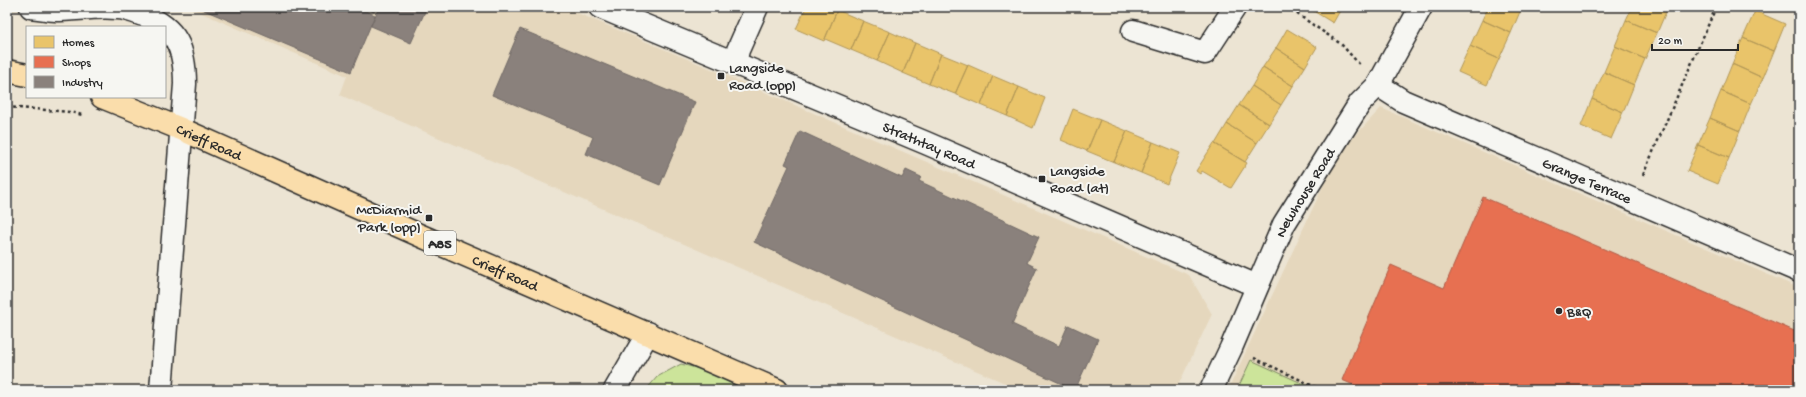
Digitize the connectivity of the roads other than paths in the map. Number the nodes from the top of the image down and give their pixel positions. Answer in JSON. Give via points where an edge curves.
{"nodes":[{"id":1,"x":31,"y":7,"type":"edge"},
{"id":2,"x":600,"y":7,"type":"edge"},
{"id":3,"x":757,"y":7,"type":"edge"},
{"id":4,"x":1236,"y":7,"type":"edge"},
{"id":5,"x":1421,"y":7,"type":"edge"},
{"id":6,"x":164,"y":26,"type":"edge"},
{"id":7,"x":166,"y":27,"type":"edge"},
{"id":8,"x":1133,"y":31,"type":"dead end"},
{"id":9,"x":735,"y":63,"type":"junction"},
{"id":10,"x":7,"y":71,"type":"edge"},
{"id":11,"x":26,"y":75,"type":"edge"},
{"id":12,"x":1378,"y":85,"type":"junction"},
{"id":13,"x":104,"y":98,"type":"edge"},
{"id":14,"x":181,"y":129,"type":"junction"},
{"id":15,"x":1799,"y":271,"type":"edge"},
{"id":16,"x":1257,"y":286,"type":"junction"},
{"id":17,"x":648,"y":333,"type":"junction"},
{"id":18,"x":161,"y":390,"type":"edge"},
{"id":19,"x":615,"y":390,"type":"edge"},
{"id":20,"x":778,"y":390,"type":"edge"},
{"id":21,"x":1211,"y":390,"type":"edge"}],
"edges":[{"from":1,"to":6,"type":"street","via":[[54,10],[117,8],[151,18]]},
{"from":2,"to":9,"type":"street","name":"Strathtay Road"},
{"from":3,"to":9,"type":"street"},
{"from":4,"to":8,"type":"street","via":[[1205,53]]},
{"from":5,"to":12,"type":"street","name":"Newhouse Road"},
{"from":7,"to":14,"type":"street","via":[[180,46],[185,64]]},
{"from":9,"to":16,"type":"street","name":"Strathtay Road"},
{"from":10,"to":11,"type":"main road"},
{"from":12,"to":15,"type":"street","name":"Grange Terrace","via":[[1403,101]]},
{"from":12,"to":16,"type":"street","name":"Newhouse Road","via":[[1360,103],[1284,224]]},
{"from":13,"to":14,"type":"main road","name":"Crieff Road","number":"A85"},
{"from":14,"to":17,"type":"main road","name":"Crieff Road","number":"A85"},
{"from":14,"to":18,"type":"street"},
{"from":16,"to":21,"type":"street","name":"Newhouse Road"},
{"from":17,"to":19,"type":"street"},
{"from":17,"to":20,"type":"main road","name":"Crieff Road","number":"A85"}]}
